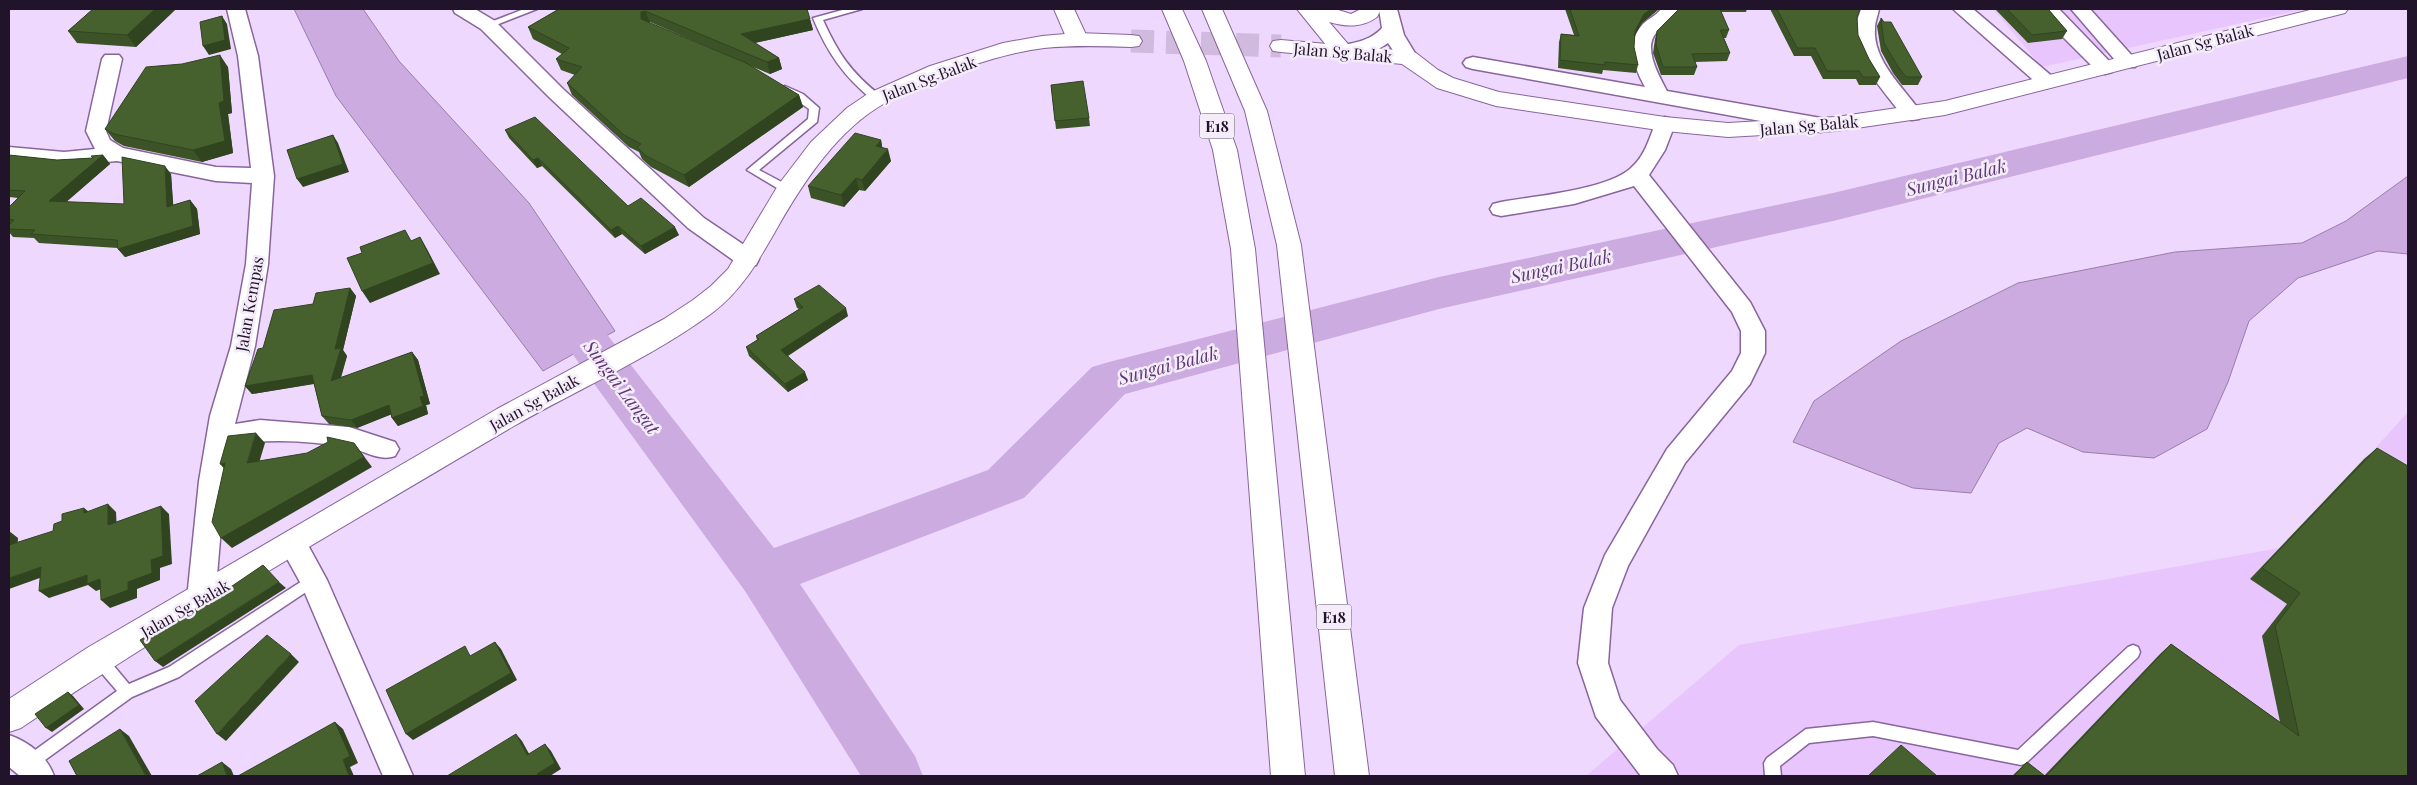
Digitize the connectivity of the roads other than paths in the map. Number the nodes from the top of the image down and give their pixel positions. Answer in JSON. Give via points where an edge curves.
{"nodes":[{"id":1,"x":236,"y":9,"type":"edge"},
{"id":2,"x":462,"y":9,"type":"edge"},
{"id":3,"x":532,"y":9,"type":"edge"},
{"id":4,"x":857,"y":9,"type":"edge"},
{"id":5,"x":1064,"y":9,"type":"edge"},
{"id":6,"x":1172,"y":9,"type":"edge"},
{"id":7,"x":1212,"y":9,"type":"edge"},
{"id":8,"x":1307,"y":9,"type":"edge"},
{"id":9,"x":1321,"y":9,"type":"edge"},
{"id":10,"x":1370,"y":9,"type":"edge"},
{"id":11,"x":1388,"y":9,"type":"edge"},
{"id":12,"x":1670,"y":9,"type":"edge"},
{"id":13,"x":1870,"y":9,"type":"edge"},
{"id":14,"x":1962,"y":9,"type":"edge"},
{"id":15,"x":2049,"y":9,"type":"edge"},
{"id":16,"x":2080,"y":9,"type":"edge"},
{"id":17,"x":2338,"y":9,"type":"edge"},
{"id":18,"x":488,"y":25,"type":"junction"},
{"id":19,"x":1390,"y":30,"type":"junction"},
{"id":20,"x":1077,"y":39,"type":"junction"},
{"id":21,"x":1131,"y":41,"type":"tunnel mouth"},
{"id":22,"x":1281,"y":46,"type":"tunnel mouth"},
{"id":23,"x":1343,"y":50,"type":"junction"},
{"id":24,"x":1408,"y":58,"type":"junction"},
{"id":25,"x":112,"y":59,"type":"dead end"},
{"id":26,"x":2128,"y":63,"type":"junction"},
{"id":27,"x":1473,"y":64,"type":"dead end"},
{"id":28,"x":2105,"y":68,"type":"junction"},
{"id":29,"x":2047,"y":82,"type":"junction"},
{"id":30,"x":774,"y":83,"type":"edge"},
{"id":31,"x":877,"y":98,"type":"junction"},
{"id":32,"x":1660,"y":98,"type":"junction"},
{"id":33,"x":1912,"y":114,"type":"junction"},
{"id":34,"x":1665,"y":124,"type":"junction"},
{"id":35,"x":1824,"y":125,"type":"junction"},
{"id":36,"x":9,"y":154,"type":"edge"},
{"id":37,"x":117,"y":154,"type":"junction"},
{"id":38,"x":1638,"y":175,"type":"junction"},
{"id":39,"x":263,"y":176,"type":"junction"},
{"id":40,"x":787,"y":190,"type":"junction"},
{"id":41,"x":1502,"y":209,"type":"dead end"},
{"id":42,"x":748,"y":259,"type":"junction"},
{"id":43,"x":221,"y":437,"type":"junction"},
{"id":44,"x":386,"y":449,"type":"dead end"},
{"id":45,"x":293,"y":544,"type":"junction"},
{"id":46,"x":313,"y":580,"type":"junction"},
{"id":47,"x":202,"y":599,"type":"junction"},
{"id":48,"x":2133,"y":652,"type":"dead end"},
{"id":49,"x":98,"y":658,"type":"junction"},
{"id":50,"x":127,"y":692,"type":"junction"},
{"id":51,"x":9,"y":717,"type":"edge"},
{"id":52,"x":26,"y":763,"type":"edge"},
{"id":53,"x":398,"y":776,"type":"edge"},
{"id":54,"x":1288,"y":776,"type":"edge"},
{"id":55,"x":1352,"y":776,"type":"edge"},
{"id":56,"x":1662,"y":776,"type":"edge"},
{"id":57,"x":1773,"y":776,"type":"edge"}],
"edges":[{"from":1,"to":39,"type":"street","name":"Jalan Kempas","via":[[248,56]]},
{"from":2,"to":18,"type":"street"},
{"from":3,"to":18,"type":"lane"},
{"from":4,"to":31,"type":"lane","via":[[818,18],[831,49],[852,80]]},
{"from":5,"to":20,"type":"main road"},
{"from":6,"to":54,"type":"main road","number":"E18","via":[[1195,61],[1226,150],[1243,249]]},
{"from":7,"to":55,"type":"main road","number":"E18","via":[[1256,111],[1289,245]]},
{"from":8,"to":23,"type":"main road"},
{"from":9,"to":10,"type":"main road","via":[[1334,18],[1344,20],[1364,18]]},
{"from":11,"to":19,"type":"street"},
{"from":12,"to":32,"type":"street","via":[[1666,19],[1642,38],[1646,66]]},
{"from":13,"to":33,"type":"street","via":[[1865,29],[1866,44]]},
{"from":14,"to":29,"type":"street"},
{"from":15,"to":28,"type":"street"},
{"from":16,"to":26,"type":"street"},
{"from":17,"to":26,"type":"main road","name":"Jalan Sg Balak"},
{"from":18,"to":42,"type":"street","via":[[696,223]]},
{"from":19,"to":23,"type":"street","via":[[1375,44]]},
{"from":19,"to":24,"type":"street"},
{"from":20,"to":21,"type":"main road","name":"Jalan Sg Balak"},
{"from":20,"to":31,"type":"main road","name":"Jalan Sg Balak","via":[[1011,48],[938,71]]},
{"from":22,"to":23,"type":"main road","name":"Jalan Sg Balak"},
{"from":23,"to":24,"type":"main road","name":"Jalan Sg Balak"},
{"from":24,"to":34,"type":"main road","name":"Jalan Sg Balak","via":[[1437,79],[1478,94]]},
{"from":25,"to":37,"type":"street","via":[[96,131],[97,140]]},
{"from":26,"to":28,"type":"main road","name":"Jalan Sg Balak"},
{"from":27,"to":32,"type":"street"},
{"from":28,"to":29,"type":"main road","name":"Jalan Sg Balak"},
{"from":29,"to":33,"type":"main road","name":"Jalan Sg Balak"},
{"from":30,"to":40,"type":"lane","via":[[814,108],[813,120],[752,170]]},
{"from":31,"to":40,"type":"main road","name":"Jalan Sg Balak","via":[[855,113],[819,147]]},
{"from":32,"to":35,"type":"street"},
{"from":33,"to":35,"type":"main road","name":"Jalan Sg Balak"},
{"from":34,"to":35,"type":"main road","name":"Jalan Sg Balak","via":[[1728,130]]},
{"from":34,"to":38,"type":"street","via":[[1655,153]]},
{"from":36,"to":37,"type":"street","via":[[64,159]]},
{"from":37,"to":39,"type":"street","via":[[216,174]]},
{"from":38,"to":41,"type":"street","via":[[1599,191]]},
{"from":38,"to":56,"type":"street","via":[[1742,308],[1753,331],[1753,353],[1741,377],[1676,456],[1615,563],[1598,608],[1593,663],[1606,707]]},
{"from":39,"to":43,"type":"street","name":"Jalan Kempas","via":[[257,264],[243,346],[223,416]]},
{"from":40,"to":42,"type":"main road","name":"Jalan Sg Balak"},
{"from":42,"to":45,"type":"main road","name":"Jalan Sg Balak","via":[[720,293],[673,326],[507,417]]},
{"from":43,"to":44,"type":"street","via":[[260,430],[294,432],[349,437]]},
{"from":43,"to":47,"type":"street","name":"Jalan Kempas","via":[[212,482]]},
{"from":45,"to":46,"type":"street"},
{"from":45,"to":47,"type":"main road","name":"Jalan Sg Balak"},
{"from":46,"to":50,"type":"lane","via":[[174,672]]},
{"from":46,"to":53,"type":"street"},
{"from":47,"to":49,"type":"main road","name":"Jalan Sg Balak"},
{"from":48,"to":57,"type":"lane","via":[[2022,758],[1873,729],[1806,736],[1772,763]]},
{"from":49,"to":50,"type":"lane"},
{"from":49,"to":51,"type":"main road","name":"Jalan Sg Balak"},
{"from":50,"to":52,"type":"lane"}]}
